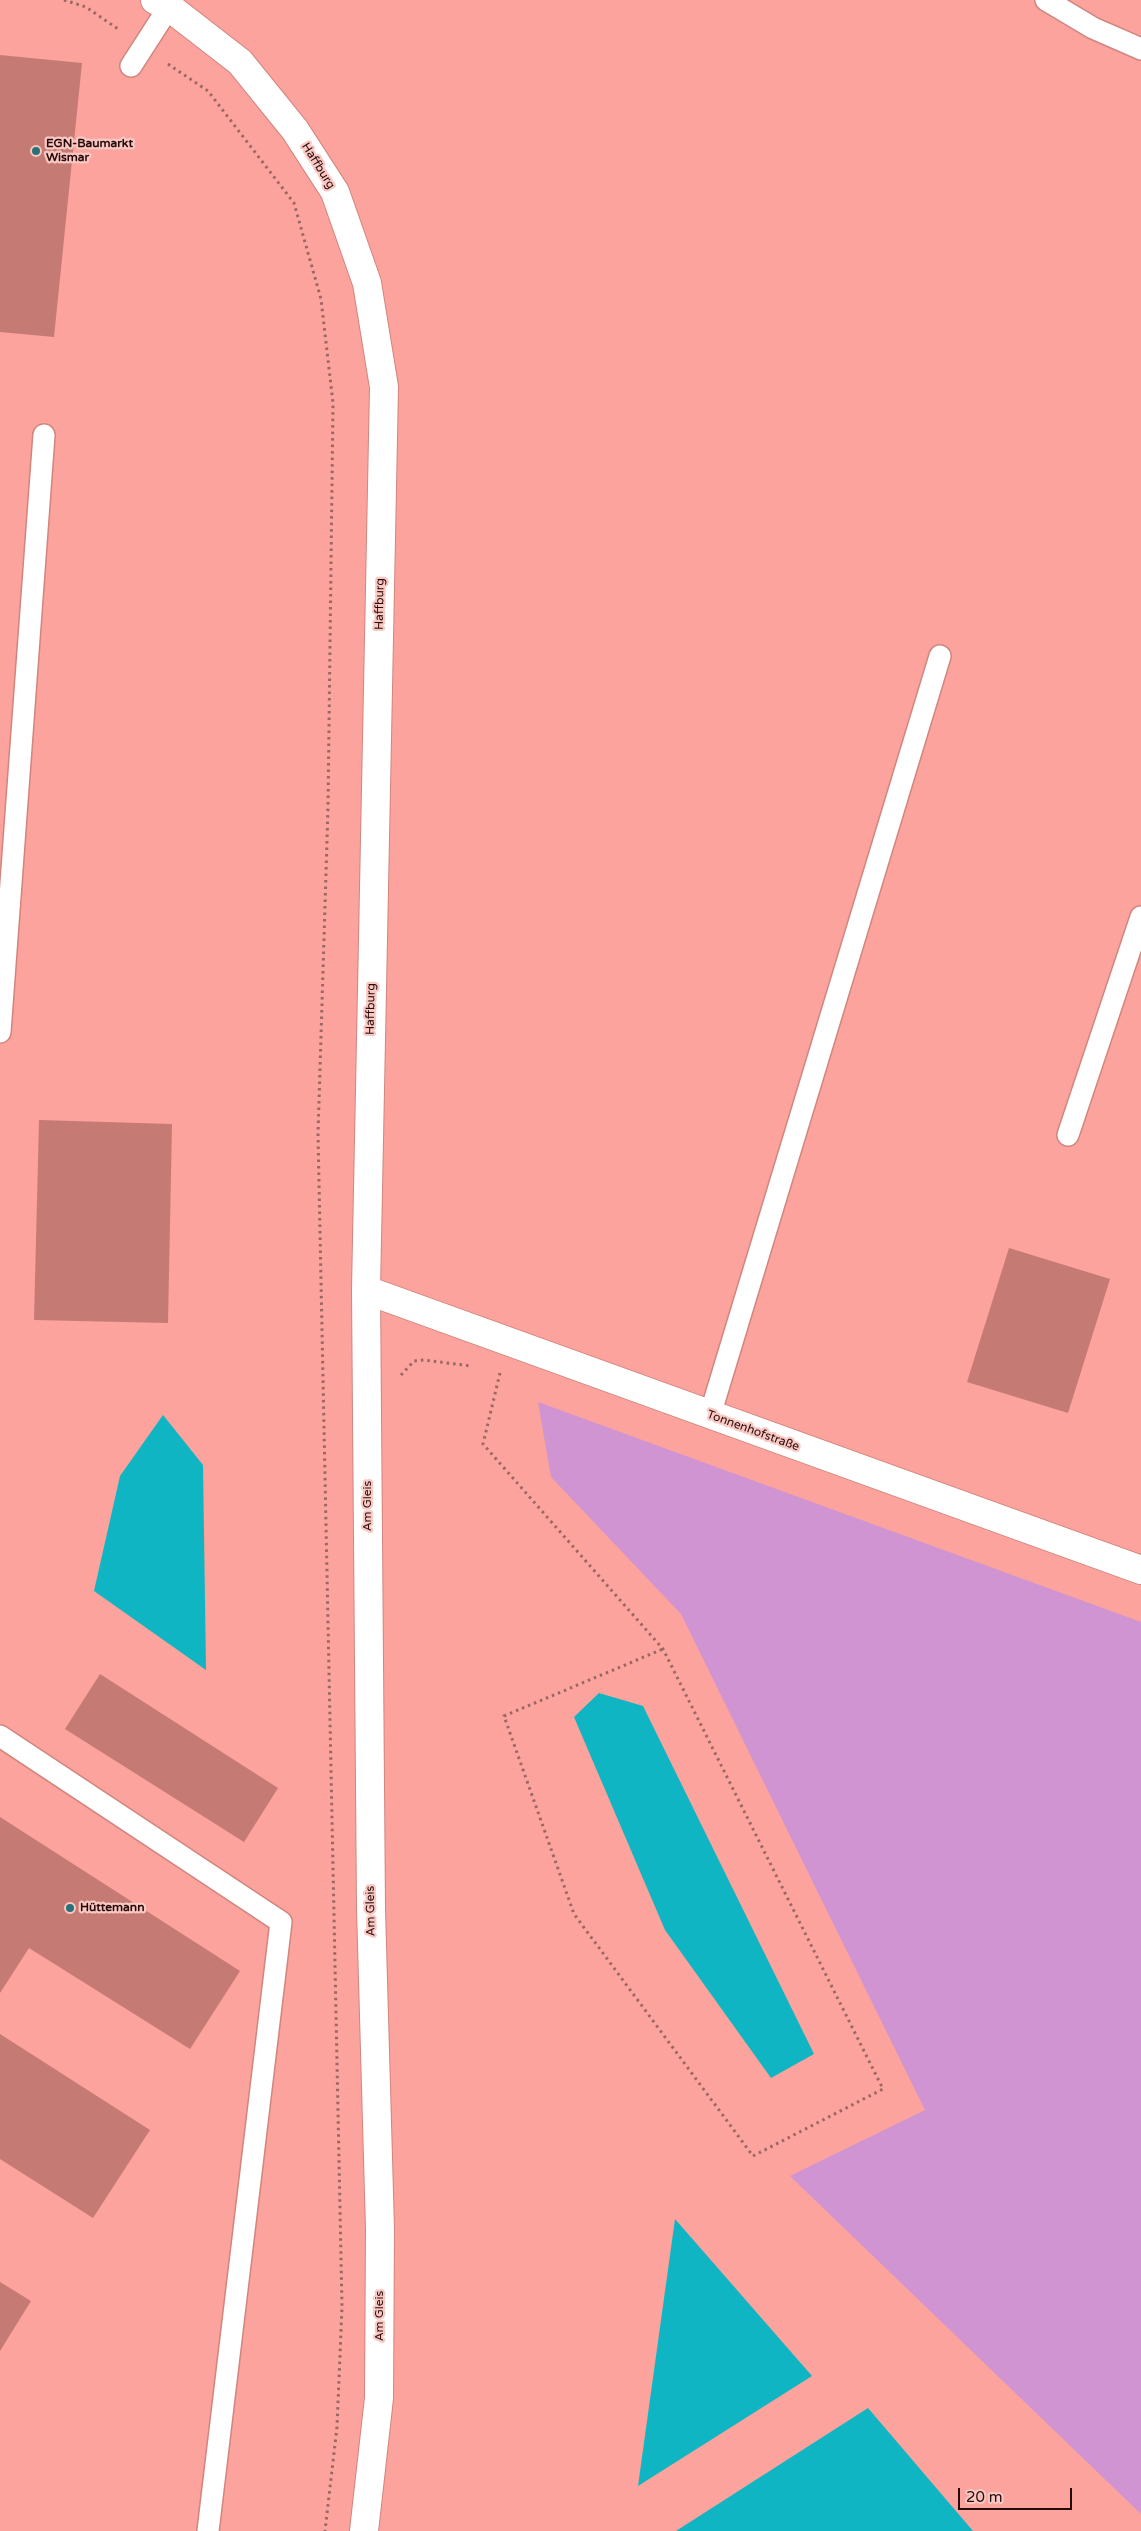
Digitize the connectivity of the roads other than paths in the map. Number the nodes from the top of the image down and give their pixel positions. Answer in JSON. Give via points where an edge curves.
{"nodes":[{"id":1,"x":1046,"y":0,"type":"edge"},
{"id":2,"x":162,"y":4,"type":"edge"},
{"id":3,"x":1141,"y":49,"type":"edge"},
{"id":4,"x":131,"y":66,"type":"dead end"},
{"id":5,"x":44,"y":435,"type":"dead end"},
{"id":6,"x":940,"y":656,"type":"dead end"},
{"id":7,"x":1141,"y":917,"type":"edge"},
{"id":8,"x":0,"y":1032,"type":"edge"},
{"id":9,"x":1068,"y":1135,"type":"dead end"},
{"id":10,"x":366,"y":1290,"type":"junction"},
{"id":11,"x":710,"y":1415,"type":"junction"},
{"id":12,"x":1141,"y":1570,"type":"edge"},
{"id":13,"x":0,"y":1736,"type":"edge"},
{"id":14,"x":208,"y":2531,"type":"edge"},
{"id":15,"x":364,"y":2531,"type":"edge"}],
"edges":[{"from":1,"to":3,"type":"lane","via":[[1093,28]]},
{"from":2,"to":4,"type":"lane","via":[[144,47]]},
{"from":2,"to":10,"type":"street","name":"Haffburg","via":[[240,62],[295,130],[335,192],[367,283],[384,387]]},
{"from":5,"to":8,"type":"lane"},
{"from":6,"to":11,"type":"lane"},
{"from":7,"to":9,"type":"lane"},
{"from":10,"to":11,"type":"street","name":"Tonnenhofstraße"},
{"from":10,"to":15,"type":"street","name":"Am Gleis","via":[[371,1909],[380,2239],[379,2398]]},
{"from":11,"to":12,"type":"street","name":"Tonnenhofstraße"},
{"from":13,"to":14,"type":"lane","via":[[281,1922]]}]}
